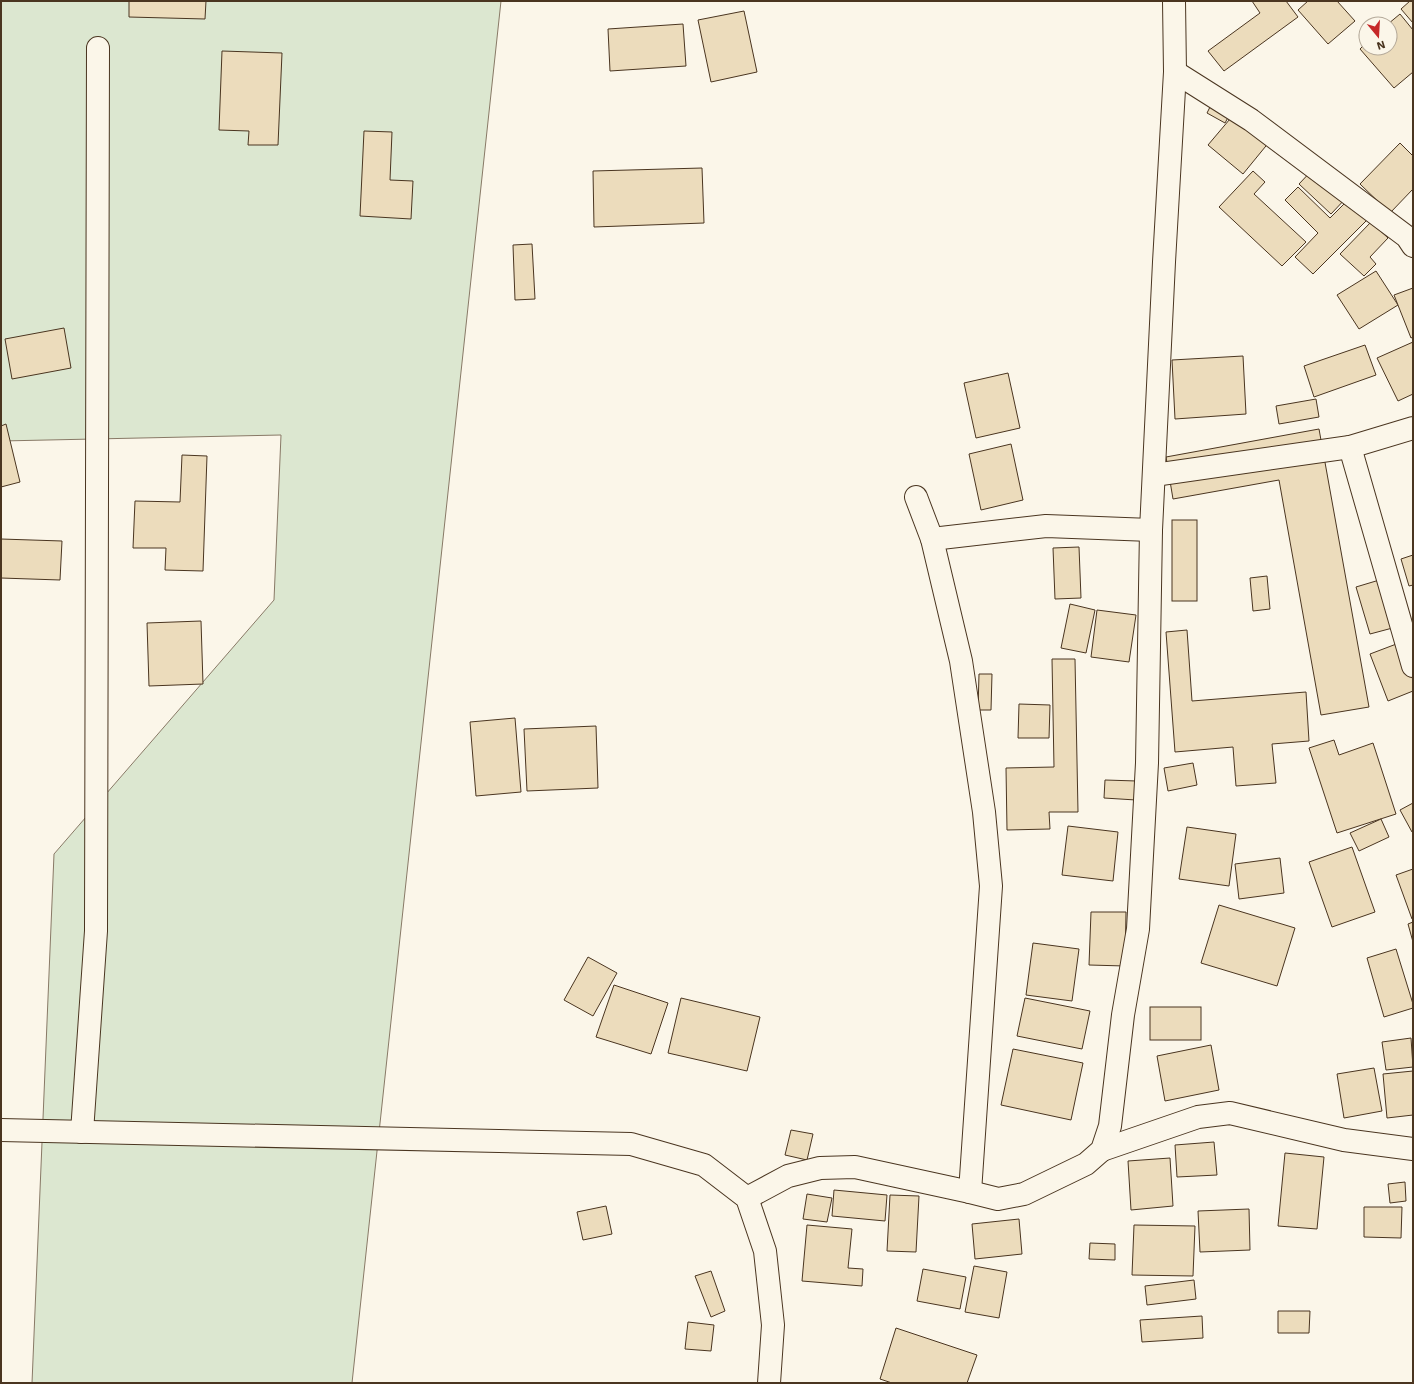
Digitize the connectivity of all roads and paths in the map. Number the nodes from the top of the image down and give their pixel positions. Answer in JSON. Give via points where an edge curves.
{"nodes":[{"id":1,"x":1174,"y":1,"type":"edge"},
{"id":2,"x":98,"y":48,"type":"dead end"},
{"id":3,"x":1175,"y":72,"type":"junction"},
{"id":4,"x":1413,"y":246,"type":"edge"},
{"id":5,"x":1413,"y":428,"type":"edge"},
{"id":6,"x":1350,"y":447,"type":"junction"},
{"id":7,"x":1154,"y":475,"type":"junction"},
{"id":8,"x":916,"y":497,"type":"dead end"},
{"id":9,"x":1151,"y":530,"type":"junction"},
{"id":10,"x":932,"y":539,"type":"junction"},
{"id":11,"x":1413,"y":666,"type":"edge"},
{"id":12,"x":1,"y":1130,"type":"edge"},
{"id":13,"x":82,"y":1132,"type":"junction"},
{"id":14,"x":1413,"y":1149,"type":"edge"},
{"id":15,"x":1102,"y":1150,"type":"junction"},
{"id":16,"x":970,"y":1192,"type":"junction"},
{"id":17,"x":747,"y":1198,"type":"junction"},
{"id":18,"x":769,"y":1383,"type":"edge"}],
"edges":[{"from":1,"to":3,"type":"street"},
{"from":2,"to":13,"type":"street","via":[[96,931]]},
{"from":3,"to":4,"type":"street","via":[[1251,120],[1407,237]]},
{"from":3,"to":7,"type":"street"},
{"from":5,"to":6,"type":"street"},
{"from":6,"to":7,"type":"street"},
{"from":6,"to":11,"type":"street"},
{"from":7,"to":9,"type":"street"},
{"from":8,"to":10,"type":"street"},
{"from":9,"to":10,"type":"street","via":[[1046,526]]},
{"from":9,"to":15,"type":"street","via":[[1147,763],[1138,929],[1123,1015],[1110,1126]]},
{"from":10,"to":16,"type":"street","via":[[961,661],[984,812],[991,886]]},
{"from":12,"to":13,"type":"street"},
{"from":13,"to":17,"type":"street","via":[[630,1144],[704,1166]]},
{"from":14,"to":15,"type":"street","via":[[1344,1140],[1230,1113],[1198,1118]]},
{"from":15,"to":16,"type":"street","via":[[1086,1164],[1024,1194],[998,1199]]},
{"from":16,"to":17,"type":"street","via":[[855,1167],[820,1168],[788,1176]]},
{"from":17,"to":18,"type":"street","via":[[765,1251],[773,1325]]}]}
